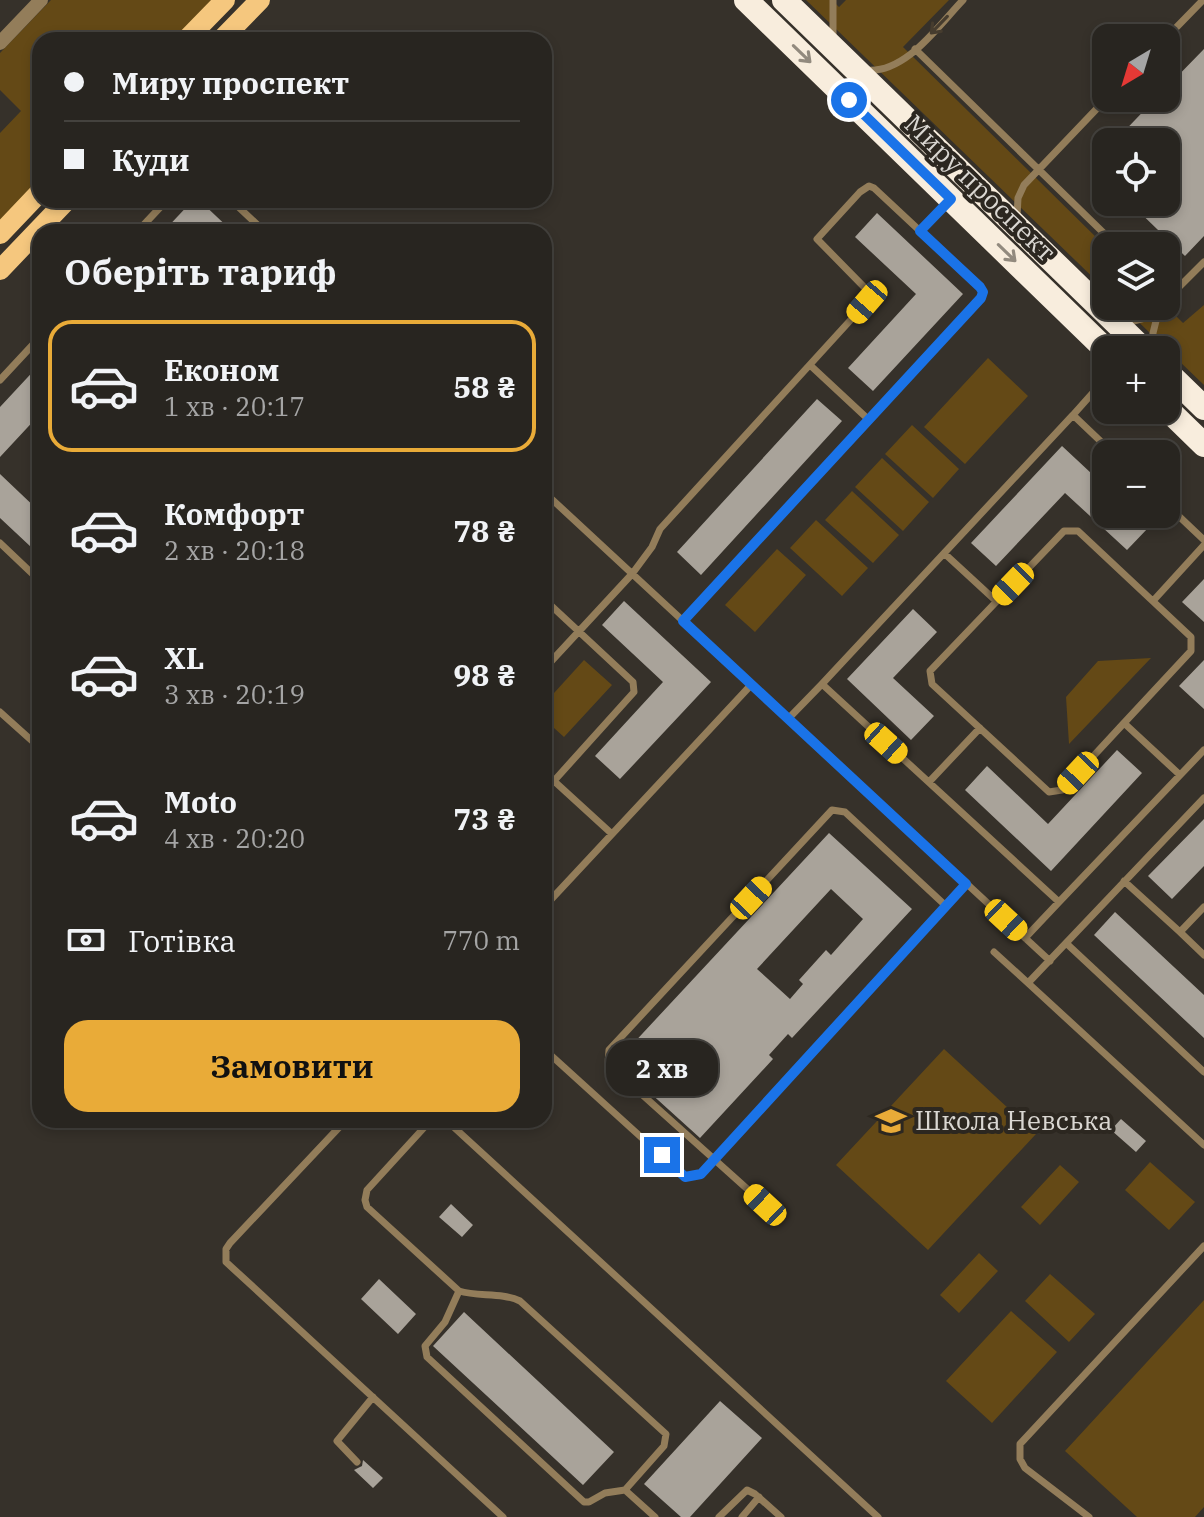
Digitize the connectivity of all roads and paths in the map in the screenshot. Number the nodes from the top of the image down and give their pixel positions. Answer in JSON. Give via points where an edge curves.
{"nodes":[{"id":1,"x":41,"y":0,"type":"edge"},
{"id":2,"x":225,"y":0,"type":"edge"},
{"id":3,"x":260,"y":0,"type":"edge"},
{"id":4,"x":746,"y":0,"type":"edge"},
{"id":5,"x":784,"y":0,"type":"edge"},
{"id":6,"x":833,"y":0,"type":"edge"},
{"id":7,"x":963,"y":0,"type":"edge"},
{"id":8,"x":1203,"y":0,"type":"edge"},
{"id":9,"x":1180,"y":24,"type":"edge"},
{"id":10,"x":194,"y":32,"type":"edge"},
{"id":11,"x":229,"y":32,"type":"edge"},
{"id":12,"x":0,"y":43,"type":"edge"},
{"id":13,"x":833,"y":47,"type":"junction"},
{"id":14,"x":915,"y":49,"type":"junction"},
{"id":15,"x":852,"y":66,"type":"junction"},
{"id":16,"x":1093,"y":112,"type":"edge"},
{"id":17,"x":1038,"y":169,"type":"junction"},
{"id":18,"x":951,"y":199,"type":"junction"},
{"id":19,"x":32,"y":200,"type":"edge"},
{"id":20,"x":59,"y":208,"type":"edge"},
{"id":21,"x":160,"y":208,"type":"edge"},
{"id":22,"x":240,"y":208,"type":"edge"},
{"id":23,"x":44,"y":224,"type":"edge"},
{"id":24,"x":144,"y":224,"type":"edge"},
{"id":25,"x":256,"y":224,"type":"edge"},
{"id":26,"x":1020,"y":230,"type":"junction"},
{"id":27,"x":920,"y":231,"type":"junction"},
{"id":28,"x":1103,"y":232,"type":"edge"},
{"id":29,"x":0,"y":234,"type":"edge"},
{"id":30,"x":32,"y":237,"type":"edge"},
{"id":31,"x":1204,"y":262,"type":"edge"},
{"id":32,"x":0,"y":270,"type":"edge"},
{"id":33,"x":1180,"y":285,"type":"edge"},
{"id":34,"x":1133,"y":320,"type":"edge"},
{"id":35,"x":1116,"y":323,"type":"junction"},
{"id":36,"x":1092,"y":336,"type":"edge"},
{"id":37,"x":1129,"y":336,"type":"edge"},
{"id":38,"x":32,"y":346,"type":"edge"},
{"id":39,"x":811,"y":366,"type":"junction"},
{"id":40,"x":0,"y":380,"type":"edge"},
{"id":41,"x":1180,"y":385,"type":"edge"},
{"id":42,"x":1092,"y":394,"type":"edge"},
{"id":43,"x":1204,"y":408,"type":"edge"},
{"id":44,"x":1073,"y":415,"type":"junction"},
{"id":45,"x":869,"y":420,"type":"junction"},
{"id":46,"x":1180,"y":422,"type":"edge"},
{"id":47,"x":1099,"y":440,"type":"edge"},
{"id":48,"x":1204,"y":445,"type":"edge"},
{"id":49,"x":552,"y":499,"type":"edge"},
{"id":50,"x":1180,"y":518,"type":"edge"},
{"id":51,"x":1204,"y":542,"type":"edge"},
{"id":52,"x":0,"y":543,"type":"edge"},
{"id":53,"x":945,"y":554,"type":"junction"},
{"id":54,"x":32,"y":573,"type":"edge"},
{"id":55,"x":632,"y":574,"type":"junction"},
{"id":56,"x":996,"y":601,"type":"junction"},
{"id":57,"x":1153,"y":601,"type":"junction"},
{"id":58,"x":552,"y":607,"type":"edge"},
{"id":59,"x":683,"y":621,"type":"junction"},
{"id":60,"x":578,"y":631,"type":"junction"},
{"id":61,"x":552,"y":660,"type":"edge"},
{"id":62,"x":822,"y":684,"type":"junction"},
{"id":63,"x":751,"y":685,"type":"junction"},
{"id":64,"x":0,"y":712,"type":"edge"},
{"id":65,"x":788,"y":719,"type":"junction"},
{"id":66,"x":1124,"y":723,"type":"junction"},
{"id":67,"x":980,"y":728,"type":"junction"},
{"id":68,"x":32,"y":741,"type":"edge"},
{"id":69,"x":1204,"y":750,"type":"edge"},
{"id":70,"x":1180,"y":775,"type":"junction"},
{"id":71,"x":554,"y":781,"type":"joint"},
{"id":72,"x":929,"y":782,"type":"junction"},
{"id":73,"x":1204,"y":798,"type":"edge"},
{"id":74,"x":612,"y":834,"type":"junction"},
{"id":75,"x":1124,"y":881,"type":"junction"},
{"id":76,"x":966,"y":884,"type":"junction"},
{"id":77,"x":552,"y":898,"type":"edge"},
{"id":78,"x":1059,"y":902,"type":"junction"},
{"id":79,"x":946,"y":906,"type":"junction"},
{"id":80,"x":1204,"y":907,"type":"edge"},
{"id":81,"x":1180,"y":932,"type":"junction"},
{"id":82,"x":1025,"y":938,"type":"junction"},
{"id":83,"x":1066,"y":943,"type":"junction"},
{"id":84,"x":994,"y":952,"type":"dead end"},
{"id":85,"x":1204,"y":955,"type":"edge"},
{"id":86,"x":1050,"y":961,"type":"junction"},
{"id":87,"x":1028,"y":983,"type":"junction"},
{"id":88,"x":552,"y":1056,"type":"edge"},
{"id":89,"x":1204,"y":1072,"type":"edge"},
{"id":90,"x":338,"y":1128,"type":"edge"},
{"id":91,"x":424,"y":1128,"type":"edge"},
{"id":92,"x":455,"y":1128,"type":"edge"},
{"id":93,"x":1204,"y":1145,"type":"edge"},
{"id":94,"x":714,"y":1159,"type":"junction"},
{"id":95,"x":773,"y":1212,"type":"dead end"},
{"id":96,"x":1204,"y":1246,"type":"edge"},
{"id":97,"x":459,"y":1291,"type":"junction"},
{"id":98,"x":373,"y":1397,"type":"junction"},
{"id":99,"x":357,"y":1462,"type":"dead end"},
{"id":100,"x":625,"y":1490,"type":"junction"},
{"id":101,"x":759,"y":1497,"type":"junction"},
{"id":102,"x":503,"y":1517,"type":"edge"},
{"id":103,"x":655,"y":1517,"type":"edge"},
{"id":104,"x":719,"y":1517,"type":"edge"},
{"id":105,"x":742,"y":1517,"type":"edge"},
{"id":106,"x":781,"y":1517,"type":"edge"},
{"id":107,"x":878,"y":1517,"type":"edge"},
{"id":108,"x":1089,"y":1517,"type":"edge"}],
"edges":[{"from":1,"to":12,"type":"street"},
{"from":2,"to":10,"type":"main road"},
{"from":3,"to":11,"type":"main road"},
{"from":4,"to":18,"type":"highway","name":"Миру проспект","one_way":true},
{"from":5,"to":13,"type":"highway","name":"Миру проспект"},
{"from":6,"to":13,"type":"lane"},
{"from":7,"to":14,"type":"lane","one_way":true},
{"from":8,"to":9,"type":"lane"},
{"from":13,"to":15,"type":"highway","name":"Миру проспект"},
{"from":14,"to":15,"type":"lane","via":[[884,70]]},
{"from":14,"to":17,"type":"lane"},
{"from":15,"to":26,"type":"highway","name":"Миру проспект"},
{"from":16,"to":17,"type":"lane"},
{"from":17,"to":26,"type":"lane","via":[[1018,198]]},
{"from":17,"to":28,"type":"lane"},
{"from":18,"to":27,"type":"lane"},
{"from":18,"to":36,"type":"highway","name":"Миру проспект","one_way":true},
{"from":19,"to":29,"type":"main road"},
{"from":20,"to":23,"type":"main road"},
{"from":21,"to":24,"type":"lane"},
{"from":22,"to":25,"type":"lane"},
{"from":26,"to":35,"type":"highway","name":"Миру проспект"},
{"from":27,"to":39,"type":"lane","via":[[869,186],[819,236],[819,243],[869,298]]},
{"from":27,"to":45,"type":"lane","via":[[983,292]]},
{"from":30,"to":32,"type":"main road"},
{"from":31,"to":33,"type":"lane"},
{"from":34,"to":35,"type":"lane"},
{"from":35,"to":37,"type":"highway","name":"Миру проспект"},
{"from":38,"to":40,"type":"lane"},
{"from":39,"to":45,"type":"lane"},
{"from":39,"to":55,"type":"lane","via":[[660,529]]},
{"from":41,"to":43,"type":"highway"},
{"from":42,"to":44,"type":"lane"},
{"from":44,"to":47,"type":"lane"},
{"from":44,"to":53,"type":"lane"},
{"from":45,"to":59,"type":"lane"},
{"from":46,"to":48,"type":"highway"},
{"from":49,"to":55,"type":"lane"},
{"from":50,"to":51,"type":"lane"},
{"from":51,"to":57,"type":"lane"},
{"from":52,"to":54,"type":"lane"},
{"from":53,"to":56,"type":"lane"},
{"from":53,"to":62,"type":"lane"},
{"from":55,"to":59,"type":"lane"},
{"from":55,"to":60,"type":"lane"},
{"from":56,"to":57,"type":"lane","via":[[1064,531],[1078,531]]},
{"from":56,"to":67,"type":"lane","via":[[930,671],[932,684]]},
{"from":57,"to":66,"type":"lane","via":[[1191,637],[1191,651]]},
{"from":58,"to":60,"type":"lane"},
{"from":59,"to":63,"type":"lane"},
{"from":60,"to":61,"type":"lane"},
{"from":60,"to":71,"type":"lane","via":[[633,682],[634,692]]},
{"from":62,"to":65,"type":"lane"},
{"from":62,"to":72,"type":"lane"},
{"from":63,"to":65,"type":"lane"},
{"from":63,"to":74,"type":"lane"},
{"from":64,"to":68,"type":"lane"},
{"from":65,"to":76,"type":"lane"},
{"from":66,"to":67,"type":"lane","via":[[1062,790],[1049,792]]},
{"from":66,"to":70,"type":"lane"},
{"from":67,"to":72,"type":"lane"},
{"from":69,"to":70,"type":"lane"},
{"from":70,"to":78,"type":"lane"},
{"from":71,"to":74,"type":"lane"},
{"from":72,"to":78,"type":"lane"},
{"from":73,"to":75,"type":"lane"},
{"from":74,"to":77,"type":"lane"},
{"from":75,"to":81,"type":"lane"},
{"from":75,"to":83,"type":"lane"},
{"from":76,"to":79,"type":"lane"},
{"from":76,"to":82,"type":"lane"},
{"from":78,"to":82,"type":"lane"},
{"from":79,"to":94,"type":"lane"},
{"from":79,"to":94,"type":"lane","via":[[845,812],[832,810],[609,1050],[608,1064]]},
{"from":80,"to":81,"type":"lane"},
{"from":81,"to":85,"type":"lane"},
{"from":82,"to":86,"type":"lane"},
{"from":83,"to":86,"type":"lane"},
{"from":83,"to":89,"type":"lane"},
{"from":84,"to":87,"type":"lane"},
{"from":86,"to":87,"type":"lane"},
{"from":87,"to":93,"type":"lane"},
{"from":88,"to":94,"type":"lane","via":[[685,1177],[701,1174]]},
{"from":90,"to":98,"type":"lane","via":[[230,1243],[225,1255],[226,1262]]},
{"from":91,"to":97,"type":"lane","via":[[367,1190],[365,1200]]},
{"from":92,"to":107,"type":"lane"},
{"from":94,"to":95,"type":"lane"},
{"from":96,"to":108,"type":"lane","via":[[1020,1444],[1025,1468]]},
{"from":97,"to":100,"type":"lane","via":[[520,1301],[666,1434],[664,1446]]},
{"from":97,"to":100,"type":"lane","via":[[445,1322],[425,1346],[427,1357],[584,1502]]},
{"from":98,"to":99,"type":"lane","via":[[337,1441]]},
{"from":98,"to":102,"type":"lane"},
{"from":100,"to":103,"type":"lane"},
{"from":101,"to":104,"type":"lane","via":[[742,1492]]},
{"from":101,"to":105,"type":"lane"},
{"from":101,"to":106,"type":"lane"}]}
